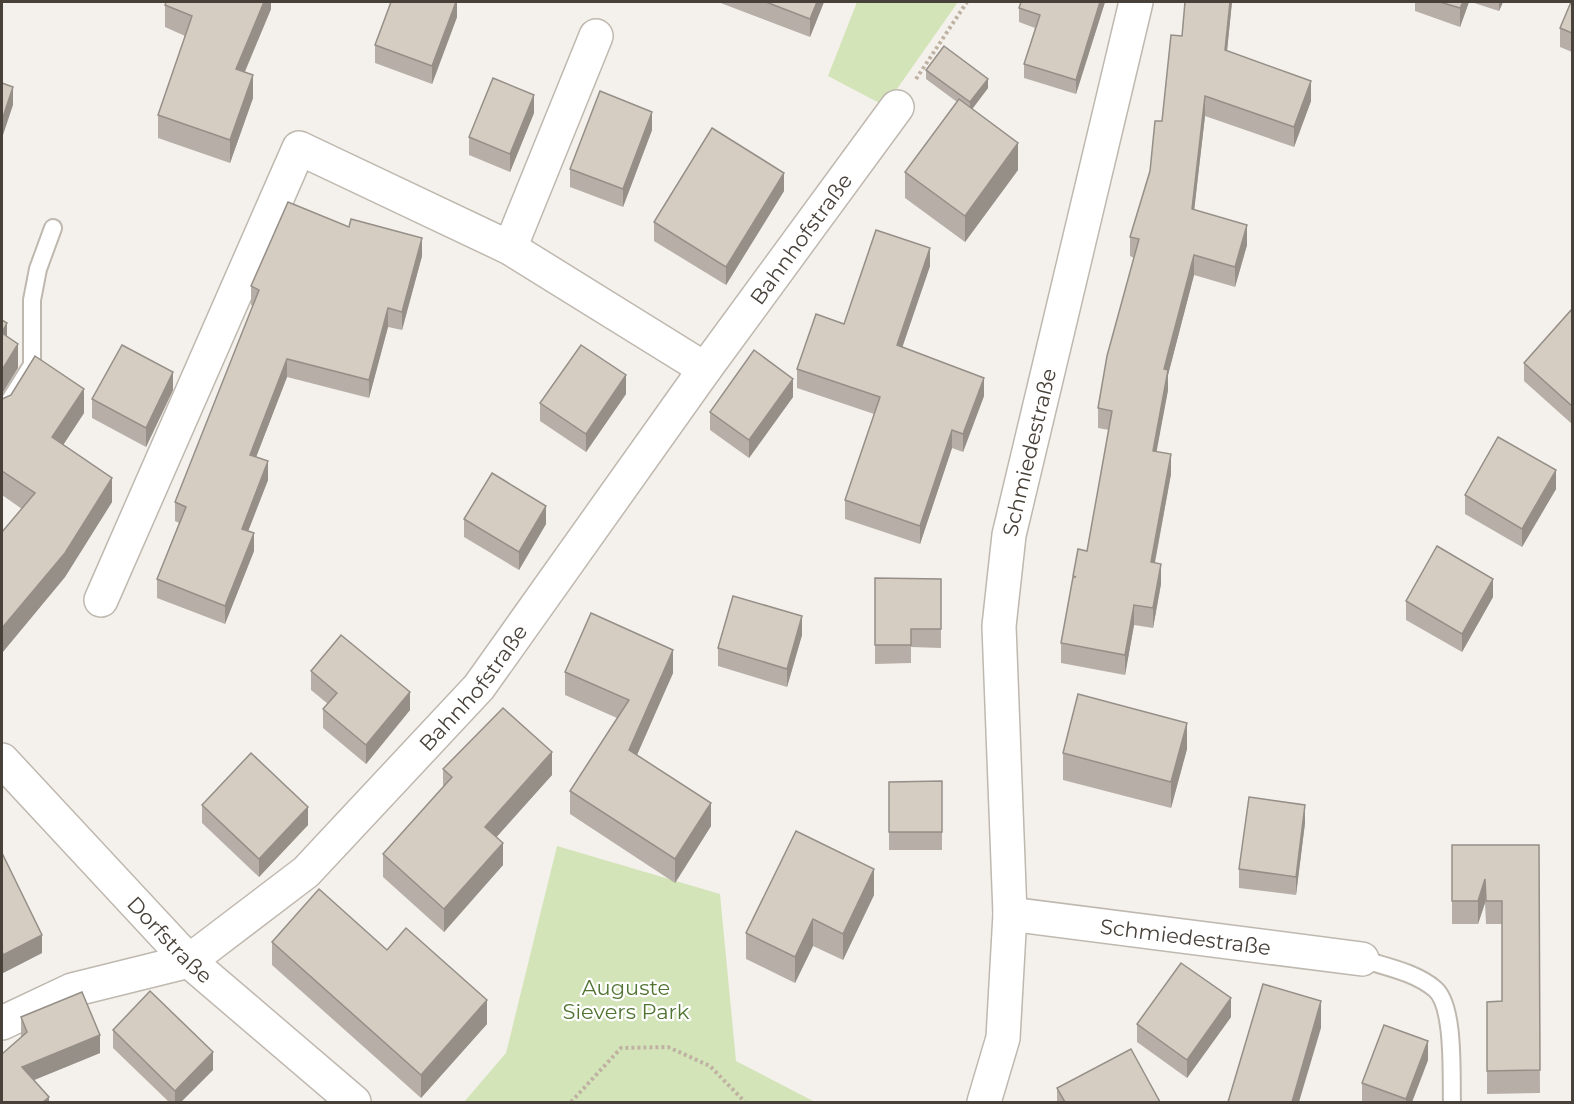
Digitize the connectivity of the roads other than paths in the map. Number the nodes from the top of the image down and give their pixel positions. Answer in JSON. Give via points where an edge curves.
{"nodes":[{"id":1,"x":1136,"y":2,"type":"edge"},
{"id":2,"x":596,"y":36,"type":"dead end"},
{"id":3,"x":897,"y":107,"type":"road end"},
{"id":4,"x":52,"y":228,"type":"dead end"},
{"id":5,"x":510,"y":248,"type":"junction"},
{"id":6,"x":705,"y":369,"type":"junction"},
{"id":7,"x":2,"y":413,"type":"edge"},
{"id":8,"x":100,"y":600,"type":"dead end"},
{"id":9,"x":2,"y":760,"type":"edge"},
{"id":10,"x":1010,"y":914,"type":"junction"},
{"id":11,"x":1362,"y":959,"type":"joint"},
{"id":12,"x":189,"y":961,"type":"junction"},
{"id":13,"x":2,"y":1023,"type":"edge"},
{"id":14,"x":354,"y":1102,"type":"edge"},
{"id":15,"x":984,"y":1102,"type":"edge"},
{"id":16,"x":1452,"y":1102,"type":"edge"}],
"edges":[{"from":1,"to":10,"type":"street","name":"Schmiedestraße","via":[[1008,535],[999,626]]},
{"from":2,"to":5,"type":"street"},
{"from":3,"to":6,"type":"street","name":"Bahnhofstraße"},
{"from":4,"to":7,"type":"lane","via":[[32,300],[32,365]]},
{"from":5,"to":6,"type":"street"},
{"from":5,"to":8,"type":"street","via":[[298,148]]},
{"from":6,"to":12,"type":"street","name":"Bahnhofstraße","via":[[479,687],[306,872]]},
{"from":9,"to":12,"type":"street","name":"Dorfstraße"},
{"from":10,"to":11,"type":"street","name":"Schmiedestraße"},
{"from":10,"to":15,"type":"street","name":"Schmiedestraße","via":[[1003,1038]]},
{"from":11,"to":16,"type":"lane","via":[[1420,979],[1437,990],[1447,1009]]},
{"from":12,"to":13,"type":"street","via":[[72,990]]},
{"from":12,"to":14,"type":"street","name":"Dorfstraße"}]}
